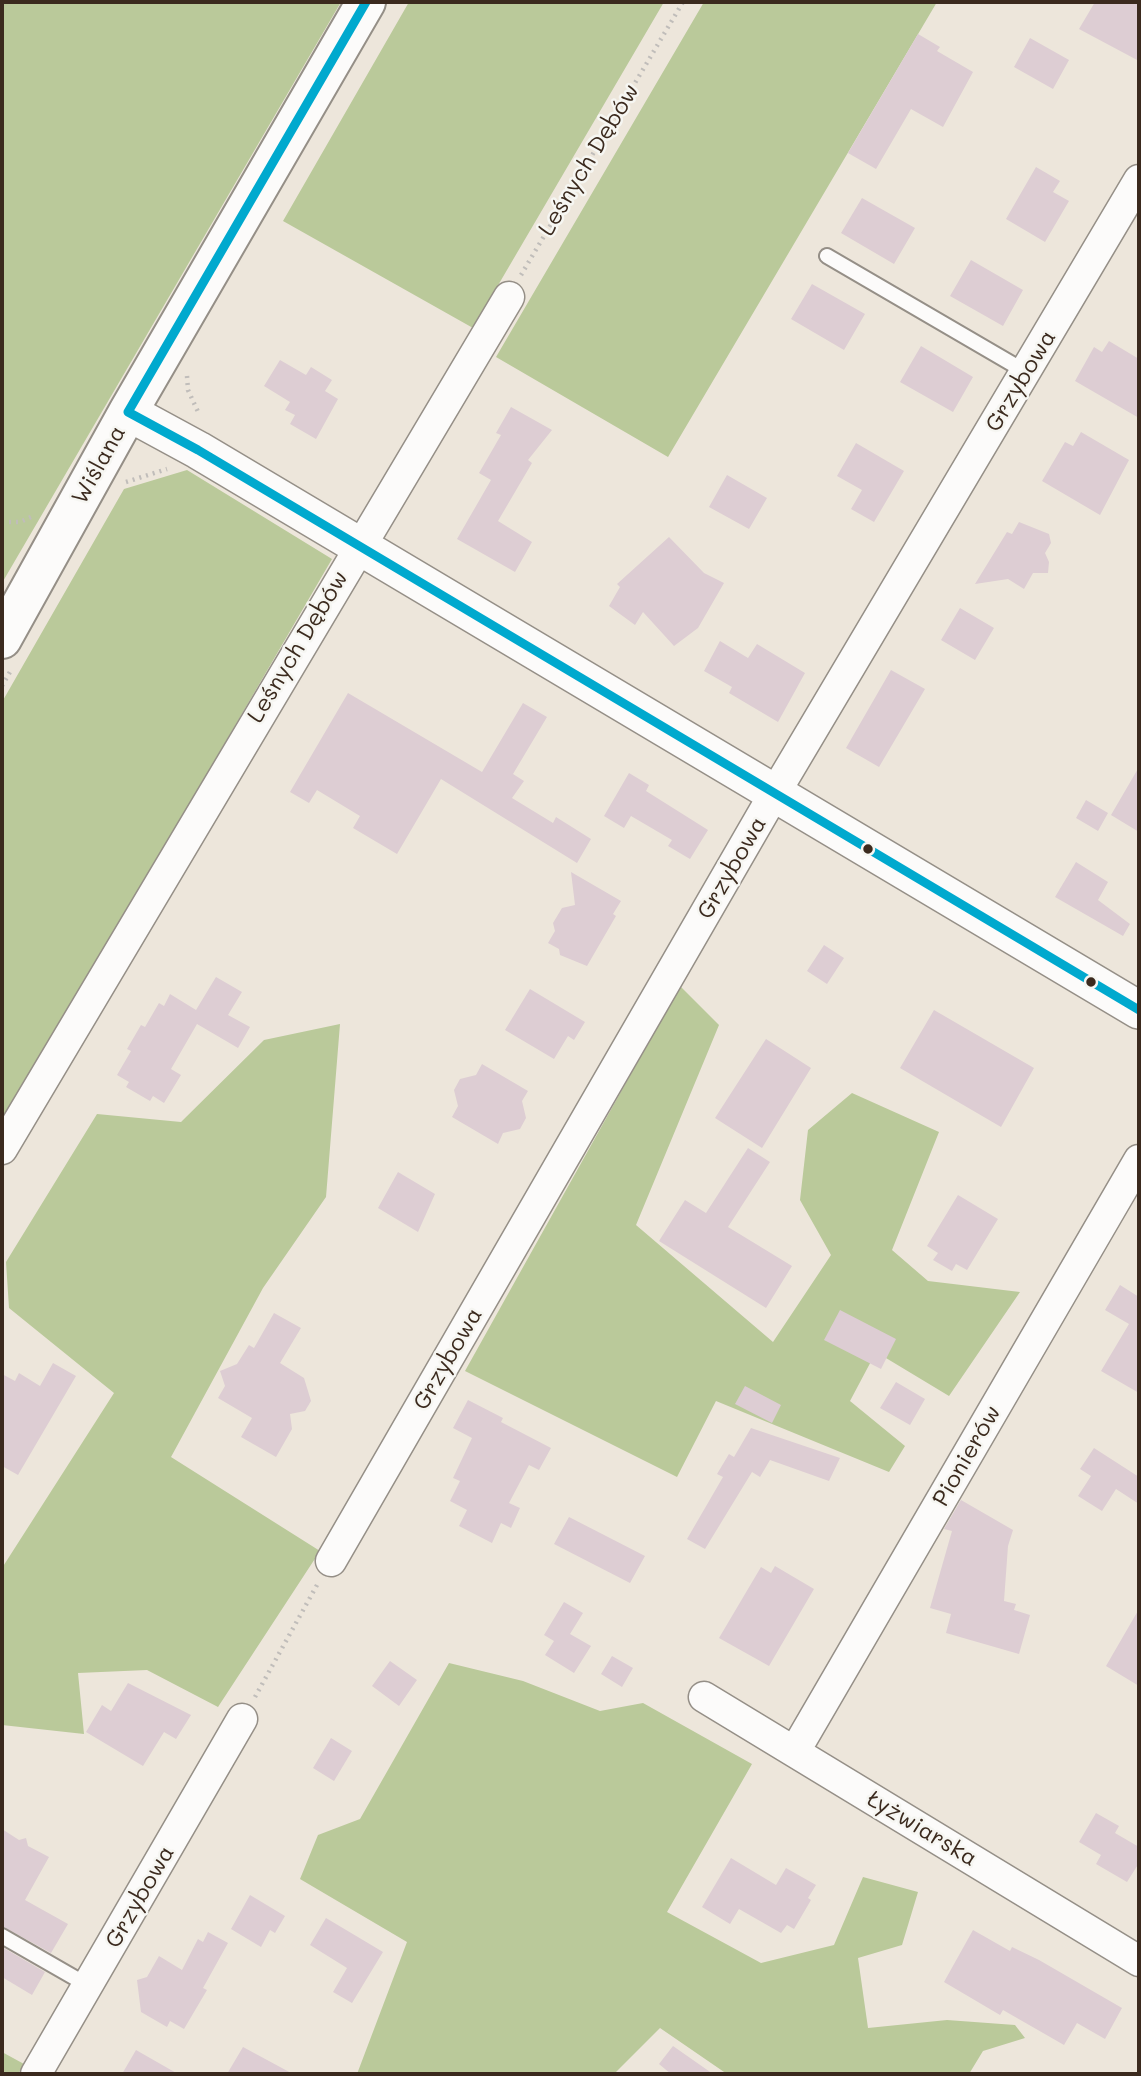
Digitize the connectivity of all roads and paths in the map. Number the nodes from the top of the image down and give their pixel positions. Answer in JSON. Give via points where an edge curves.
{"nodes":[{"id":1,"x":366,"y":2,"type":"edge"},
{"id":2,"x":683,"y":2,"type":"edge"},
{"id":3,"x":1139,"y":180,"type":"edge"},
{"id":4,"x":827,"y":256,"type":"dead end"},
{"id":5,"x":509,"y":297,"type":"joint"},
{"id":6,"x":1026,"y":372,"type":"junction"},
{"id":7,"x":128,"y":412,"type":"junction"},
{"id":8,"x":359,"y":547,"type":"junction"},
{"id":9,"x":2,"y":639,"type":"edge"},
{"id":10,"x":778,"y":793,"type":"junction"},
{"id":11,"x":1139,"y":1010,"type":"edge"},
{"id":12,"x":2,"y":1149,"type":"edge"},
{"id":13,"x":1139,"y":1160,"type":"edge"},
{"id":14,"x":331,"y":1561,"type":"joint"},
{"id":15,"x":704,"y":1697,"type":"dead end"},
{"id":16,"x":242,"y":1719,"type":"joint"},
{"id":17,"x":795,"y":1751,"type":"junction"},
{"id":18,"x":2,"y":1936,"type":"edge"},
{"id":19,"x":1139,"y":1961,"type":"edge"},
{"id":20,"x":89,"y":1986,"type":"junction"},
{"id":21,"x":36,"y":2074,"type":"edge"}],
"edges":[{"from":1,"to":7,"type":"main road","name":"Wiślana"},
{"from":2,"to":5,"type":"path","name":"Leśnych Dębów"},
{"from":3,"to":6,"type":"street","name":"Grzybowa"},
{"from":4,"to":6,"type":"lane"},
{"from":5,"to":8,"type":"street","name":"Leśnych Dębów"},
{"from":6,"to":10,"type":"street","name":"Grzybowa"},
{"from":7,"to":8,"type":"street"},
{"from":7,"to":9,"type":"main road","name":"Wiślana"},
{"from":8,"to":10,"type":"street"},
{"from":8,"to":12,"type":"street","name":"Leśnych Dębów"},
{"from":10,"to":11,"type":"street"},
{"from":10,"to":14,"type":"street","name":"Grzybowa"},
{"from":13,"to":17,"type":"street","name":"Pionierów"},
{"from":14,"to":16,"type":"path"},
{"from":15,"to":17,"type":"street","name":"Łyżwiarska"},
{"from":16,"to":20,"type":"street","name":"Grzybowa"},
{"from":17,"to":19,"type":"street","name":"Łyżwiarska"},
{"from":18,"to":20,"type":"lane"},
{"from":20,"to":21,"type":"street","name":"Grzybowa"}]}
